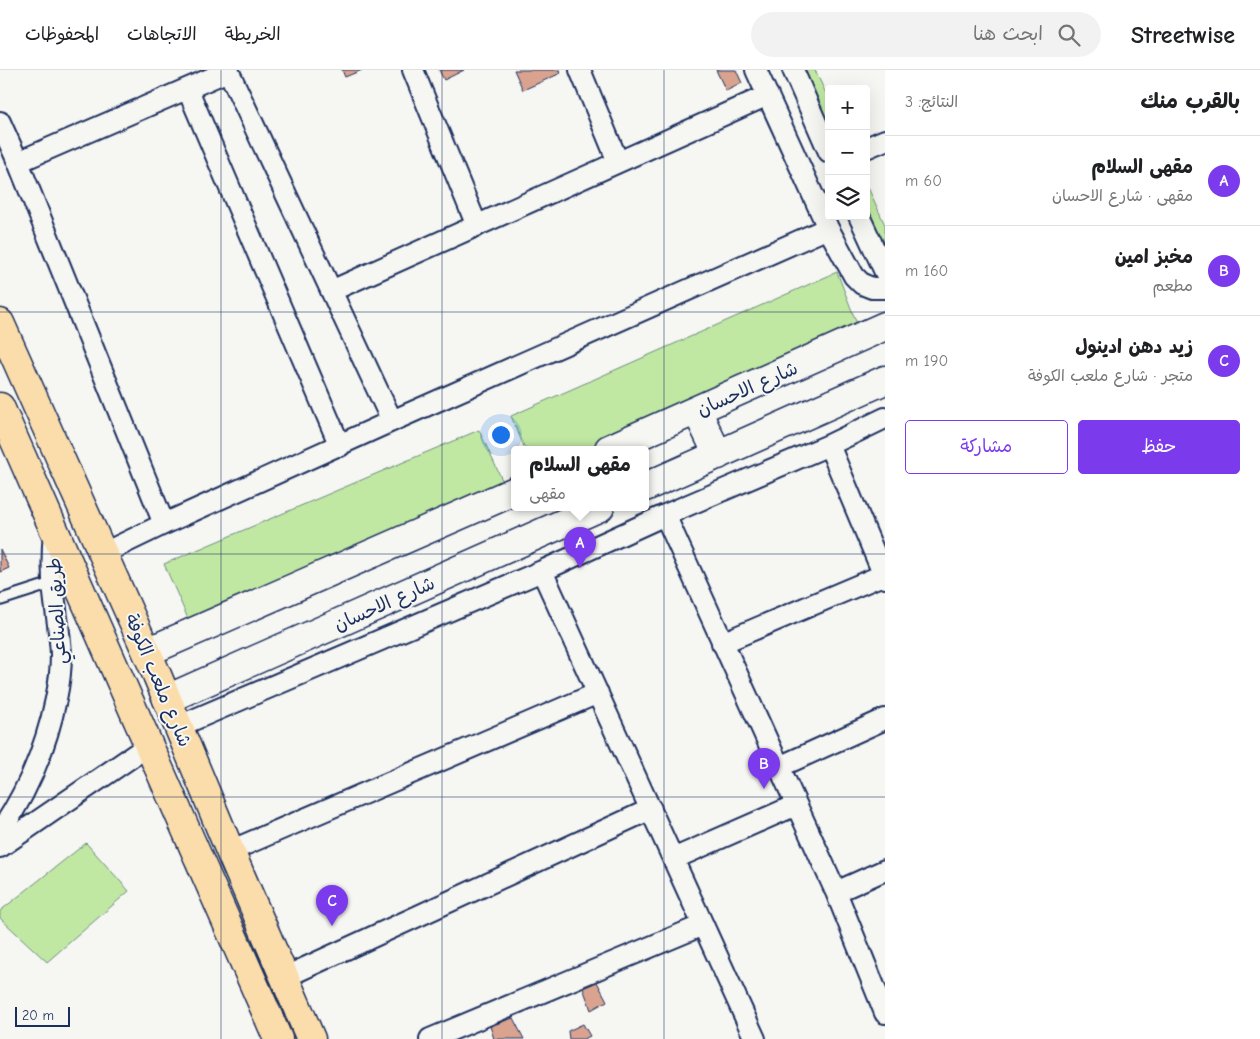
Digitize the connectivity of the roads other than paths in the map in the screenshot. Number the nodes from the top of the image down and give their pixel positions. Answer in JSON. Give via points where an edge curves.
{"nodes":[{"id":1,"x":413,"y":70,"type":"edge"},
{"id":2,"x":580,"y":70,"type":"edge"},
{"id":3,"x":756,"y":70,"type":"edge"},
{"id":4,"x":793,"y":70,"type":"edge"},
{"id":5,"x":228,"y":71,"type":"edge"},
{"id":6,"x":188,"y":90,"type":"junction"},
{"id":7,"x":768,"y":95,"type":"junction"},
{"id":8,"x":0,"y":122,"type":"edge"},
{"id":9,"x":885,"y":140,"type":"edge"},
{"id":10,"x":825,"y":143,"type":"edge"},
{"id":11,"x":870,"y":146,"type":"edge"},
{"id":12,"x":18,"y":162,"type":"junction"},
{"id":13,"x":618,"y":162,"type":"junction"},
{"id":14,"x":861,"y":220,"type":"edge"},
{"id":15,"x":477,"y":226,"type":"junction"},
{"id":16,"x":828,"y":228,"type":"junction"},
{"id":17,"x":885,"y":272,"type":"edge"},
{"id":18,"x":885,"y":288,"type":"edge"},
{"id":19,"x":331,"y":291,"type":"junction"},
{"id":20,"x":0,"y":323,"type":"edge"},
{"id":21,"x":885,"y":326,"type":"edge"},
{"id":22,"x":885,"y":380,"type":"edge"},
{"id":23,"x":0,"y":407,"type":"edge"},
{"id":24,"x":697,"y":411,"type":"junction"},
{"id":25,"x":885,"y":418,"type":"edge"},
{"id":26,"x":392,"y":421,"type":"junction"},
{"id":27,"x":340,"y":446,"type":"junction"},
{"id":28,"x":616,"y":446,"type":"edge"},
{"id":29,"x":829,"y":446,"type":"junction"},
{"id":30,"x":718,"y":454,"type":"junction"},
{"id":31,"x":649,"y":485,"type":"edge"},
{"id":32,"x":511,"y":493,"type":"edge"},
{"id":33,"x":591,"y":511,"type":"edge"},
{"id":34,"x":665,"y":515,"type":"junction"},
{"id":35,"x":164,"y":524,"type":"junction"},
{"id":36,"x":54,"y":528,"type":"junction"},
{"id":37,"x":104,"y":553,"type":"junction"},
{"id":38,"x":542,"y":571,"type":"junction"},
{"id":39,"x":884,"y":575,"type":"edge"},
{"id":40,"x":54,"y":583,"type":"junction"},
{"id":41,"x":0,"y":600,"type":"edge"},
{"id":42,"x":722,"y":642,"type":"junction"},
{"id":43,"x":147,"y":652,"type":"junction"},
{"id":44,"x":598,"y":693,"type":"junction"},
{"id":45,"x":167,"y":699,"type":"junction"},
{"id":46,"x":885,"y":718,"type":"edge"},
{"id":47,"x":179,"y":726,"type":"junction"},
{"id":48,"x":149,"y":745,"type":"junction"},
{"id":49,"x":779,"y":767,"type":"junction"},
{"id":50,"x":796,"y":805,"type":"junction"},
{"id":51,"x":651,"y":809,"type":"junction"},
{"id":52,"x":0,"y":832,"type":"edge"},
{"id":53,"x":0,"y":846,"type":"edge"},
{"id":54,"x":230,"y":851,"type":"junction"},
{"id":55,"x":673,"y":859,"type":"junction"},
{"id":56,"x":885,"y":870,"type":"edge"},
{"id":57,"x":836,"y":892,"type":"junction"},
{"id":58,"x":703,"y":925,"type":"junction"},
{"id":59,"x":284,"y":978,"type":"junction"},
{"id":60,"x":885,"y":1013,"type":"edge"},
{"id":61,"x":752,"y":1038,"type":"edge"},
{"id":62,"x":278,"y":1039,"type":"edge"},
{"id":63,"x":311,"y":1039,"type":"edge"},
{"id":64,"x":430,"y":1039,"type":"edge"}],
"edges":[{"from":1,"to":15,"type":"street"},
{"from":2,"to":13,"type":"street"},
{"from":3,"to":7,"type":"street"},
{"from":4,"to":10,"type":"street"},
{"from":5,"to":6,"type":"street"},
{"from":5,"to":19,"type":"street"},
{"from":6,"to":12,"type":"street"},
{"from":6,"to":27,"type":"street"},
{"from":7,"to":13,"type":"street"},
{"from":7,"to":16,"type":"street"},
{"from":8,"to":12,"type":"street"},
{"from":9,"to":11,"type":"street"},
{"from":12,"to":35,"type":"street"},
{"from":13,"to":15,"type":"street"},
{"from":14,"to":17,"type":"street"},
{"from":15,"to":19,"type":"street"},
{"from":16,"to":18,"type":"street","via":[[854,276],[872,288]]},
{"from":16,"to":26,"type":"street"},
{"from":19,"to":26,"type":"street"},
{"from":20,"to":37,"type":"main road","name":"شارع ملعب الكوفة"},
{"from":21,"to":24,"type":"street","name":"شارع الاحسان"},
{"from":22,"to":30,"type":"street"},
{"from":23,"to":36,"type":"main road","name":"شارع ملعب الكوفة"},
{"from":24,"to":28,"type":"street","name":"شارع الاحسان"},
{"from":24,"to":30,"type":"street"},
{"from":25,"to":29,"type":"street"},
{"from":26,"to":27,"type":"street"},
{"from":27,"to":35,"type":"street"},
{"from":29,"to":34,"type":"street"},
{"from":29,"to":39,"type":"street"},
{"from":30,"to":31,"type":"street"},
{"from":32,"to":43,"type":"street"},
{"from":33,"to":45,"type":"street","name":"شارع الاحسان"},
{"from":34,"to":38,"type":"street"},
{"from":34,"to":42,"type":"street"},
{"from":35,"to":37,"type":"street"},
{"from":36,"to":40,"type":"street","name":"طريق الصناعي"},
{"from":36,"to":48,"type":"main road","name":"شارع ملعب الكوفة"},
{"from":37,"to":43,"type":"main road","name":"شارع ملعب الكوفة"},
{"from":38,"to":44,"type":"street"},
{"from":38,"to":47,"type":"street"},
{"from":39,"to":42,"type":"street"},
{"from":40,"to":41,"type":"lane"},
{"from":40,"to":52,"type":"street","name":"طريق الصناعي","via":[[61,655],[52,720],[30,782]]},
{"from":42,"to":49,"type":"street"},
{"from":43,"to":45,"type":"main road","name":"شارع ملعب الكوفة"},
{"from":44,"to":51,"type":"street"},
{"from":44,"to":54,"type":"street"},
{"from":45,"to":47,"type":"main road","name":"شارع ملعب الكوفة"},
{"from":46,"to":49,"type":"street"},
{"from":47,"to":54,"type":"main road","name":"شارع ملعب الكوفة"},
{"from":48,"to":53,"type":"street"},
{"from":48,"to":62,"type":"main road","name":"شارع ملعب الكوفة"},
{"from":49,"to":50,"type":"street"},
{"from":50,"to":55,"type":"street"},
{"from":50,"to":57,"type":"street"},
{"from":51,"to":55,"type":"street"},
{"from":51,"to":59,"type":"street"},
{"from":54,"to":59,"type":"main road","name":"شارع ملعب الكوفة"},
{"from":55,"to":58,"type":"street"},
{"from":56,"to":57,"type":"street"},
{"from":57,"to":60,"type":"street"},
{"from":58,"to":61,"type":"street"},
{"from":58,"to":64,"type":"street"},
{"from":59,"to":63,"type":"main road","name":"شارع ملعب الكوفة"}]}
